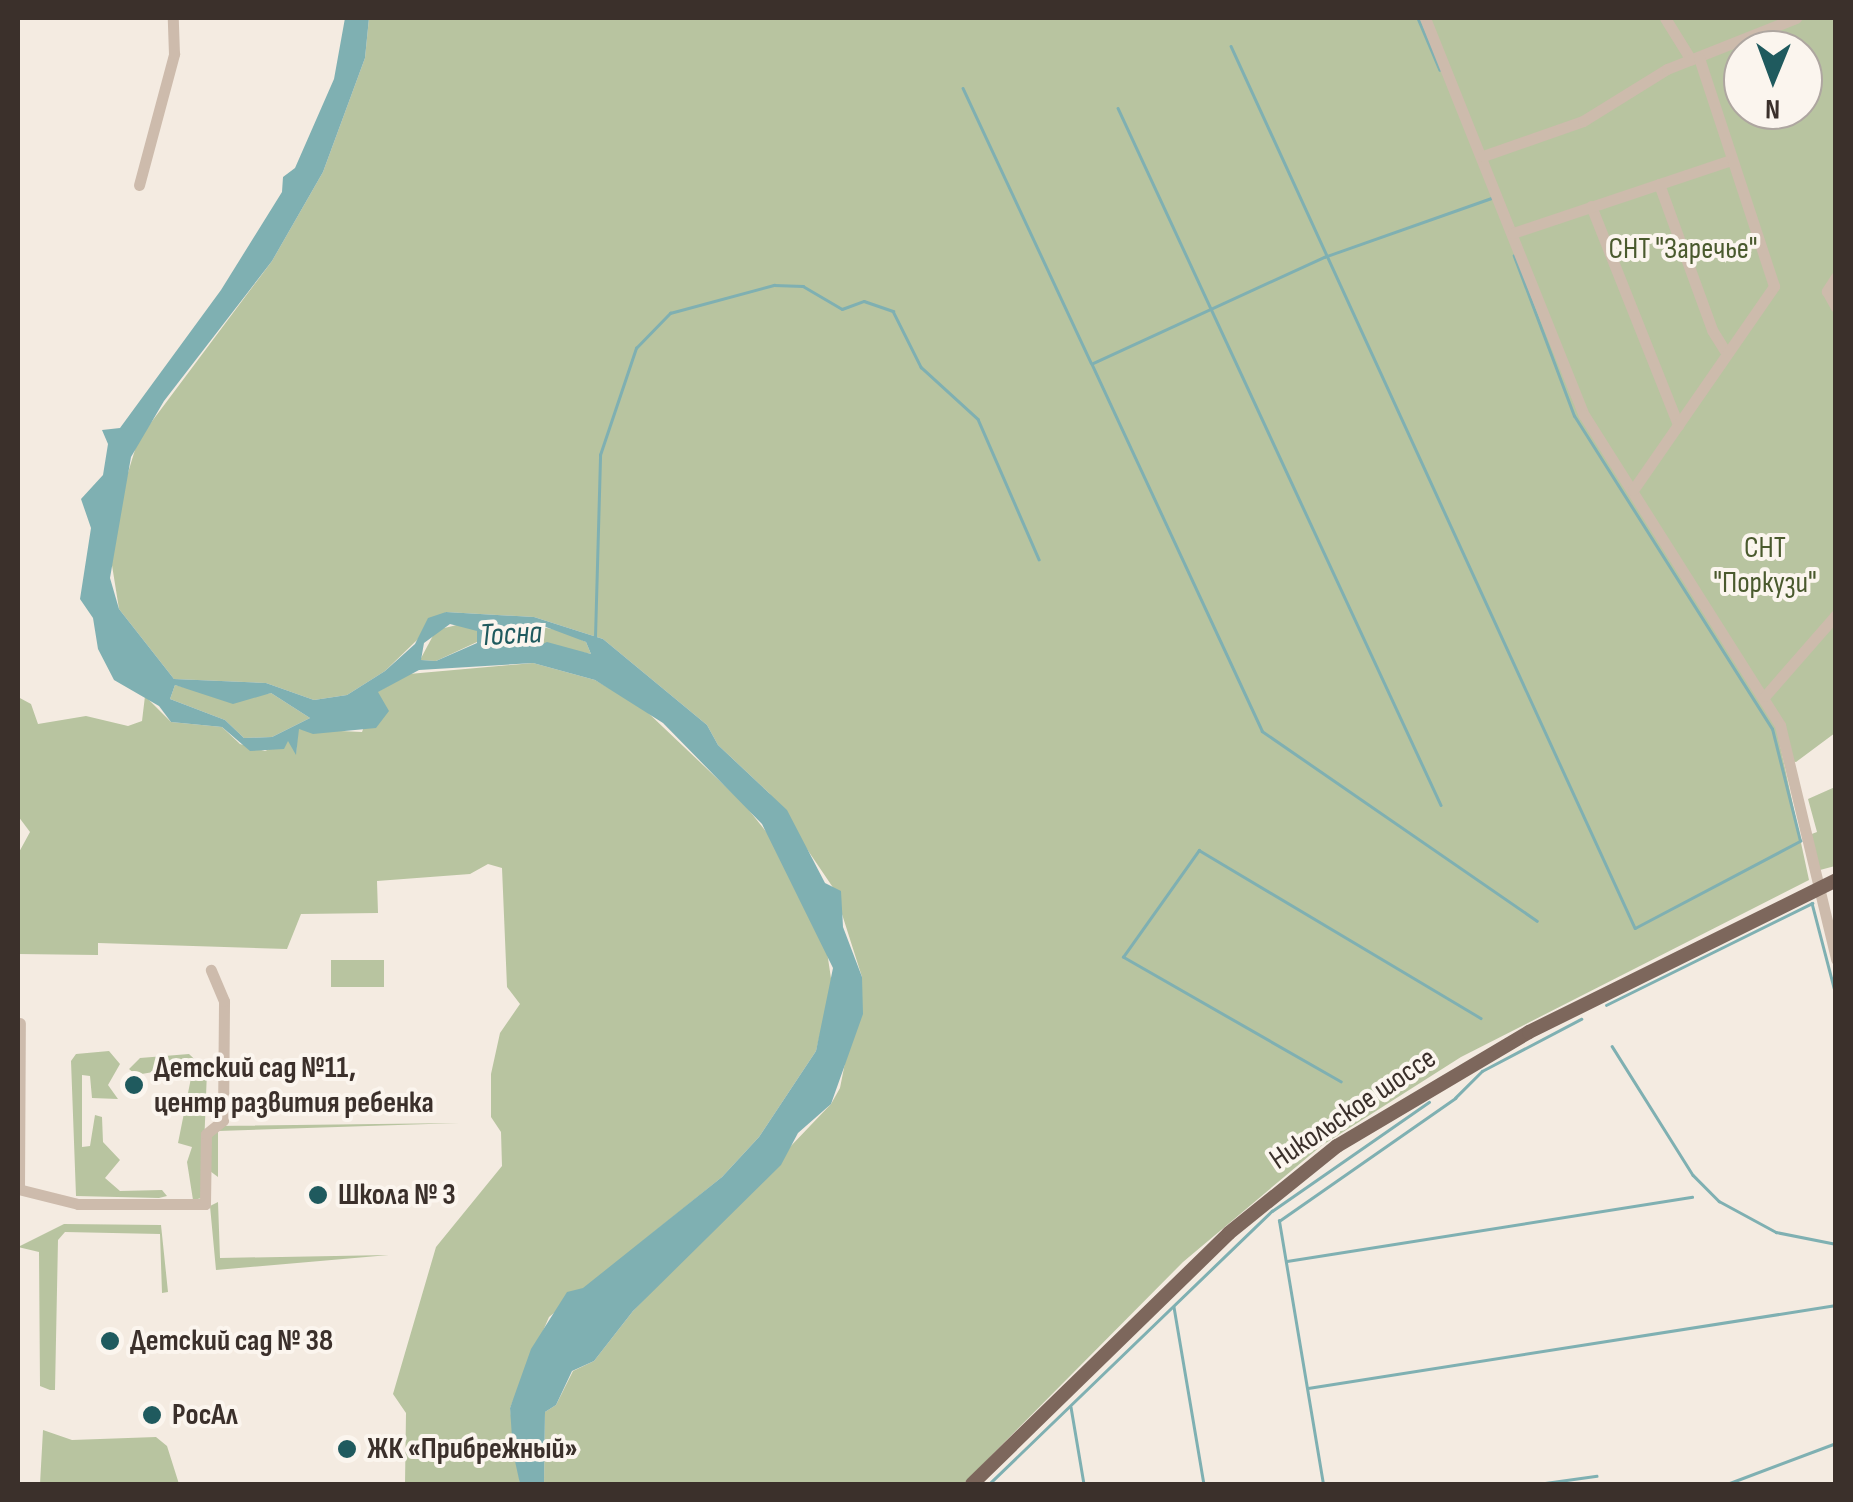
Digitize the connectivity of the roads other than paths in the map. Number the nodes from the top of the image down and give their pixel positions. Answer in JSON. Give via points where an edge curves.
{"nodes":[{"id":1,"x":172,"y":18,"type":"edge"},
{"id":2,"x":1425,"y":18,"type":"edge"},
{"id":3,"x":1665,"y":18,"type":"edge"},
{"id":4,"x":1796,"y":18,"type":"edge"},
{"id":5,"x":1695,"y":59,"type":"junction"},
{"id":6,"x":1483,"y":156,"type":"junction"},
{"id":7,"x":1731,"y":160,"type":"junction"},
{"id":8,"x":1659,"y":184,"type":"junction"},
{"id":9,"x":139,"y":186,"type":"dead end"},
{"id":10,"x":1592,"y":206,"type":"junction"},
{"id":11,"x":1513,"y":234,"type":"junction"},
{"id":12,"x":1836,"y":277,"type":"edge"},
{"id":13,"x":1836,"y":307,"type":"edge"},
{"id":14,"x":1727,"y":354,"type":"junction"},
{"id":15,"x":1678,"y":425,"type":"junction"},
{"id":16,"x":1633,"y":490,"type":"junction"},
{"id":17,"x":1836,"y":615,"type":"edge"},
{"id":18,"x":1765,"y":696,"type":"junction"},
{"id":19,"x":1836,"y":880,"type":"edge"},
{"id":20,"x":1818,"y":888,"type":"junction"},
{"id":21,"x":1836,"y":959,"type":"edge"},
{"id":22,"x":211,"y":970,"type":"dead end"},
{"id":23,"x":20,"y":1023,"type":"dead end"},
{"id":24,"x":18,"y":1189,"type":"edge"},
{"id":25,"x":972,"y":1484,"type":"edge"}],
"edges":[{"from":1,"to":9,"type":"street","via":[[174,54]]},
{"from":2,"to":6,"type":"street"},
{"from":3,"to":5,"type":"street"},
{"from":4,"to":5,"type":"street"},
{"from":5,"to":6,"type":"street","via":[[1583,121]]},
{"from":5,"to":7,"type":"street"},
{"from":6,"to":11,"type":"street"},
{"from":7,"to":8,"type":"street"},
{"from":7,"to":14,"type":"street","via":[[1774,286]]},
{"from":8,"to":10,"type":"street"},
{"from":8,"to":14,"type":"street","via":[[1712,330]]},
{"from":10,"to":11,"type":"street"},
{"from":10,"to":15,"type":"street"},
{"from":11,"to":16,"type":"street","via":[[1584,414]]},
{"from":12,"to":13,"type":"street","via":[[1827,291]]},
{"from":14,"to":15,"type":"street"},
{"from":15,"to":16,"type":"street"},
{"from":16,"to":18,"type":"street"},
{"from":17,"to":18,"type":"street"},
{"from":18,"to":20,"type":"street","via":[[1780,725]]},
{"from":19,"to":20,"type":"main road","name":"Никольское шоссе"},
{"from":20,"to":21,"type":"street"},
{"from":20,"to":25,"type":"main road","name":"Никольское шоссе","via":[[1529,1032],[1338,1146],[1229,1233]]},
{"from":22,"to":24,"type":"street","via":[[224,1000],[224,1120],[206,1134],[205,1204],[78,1204]]},
{"from":23,"to":24,"type":"street"}]}
